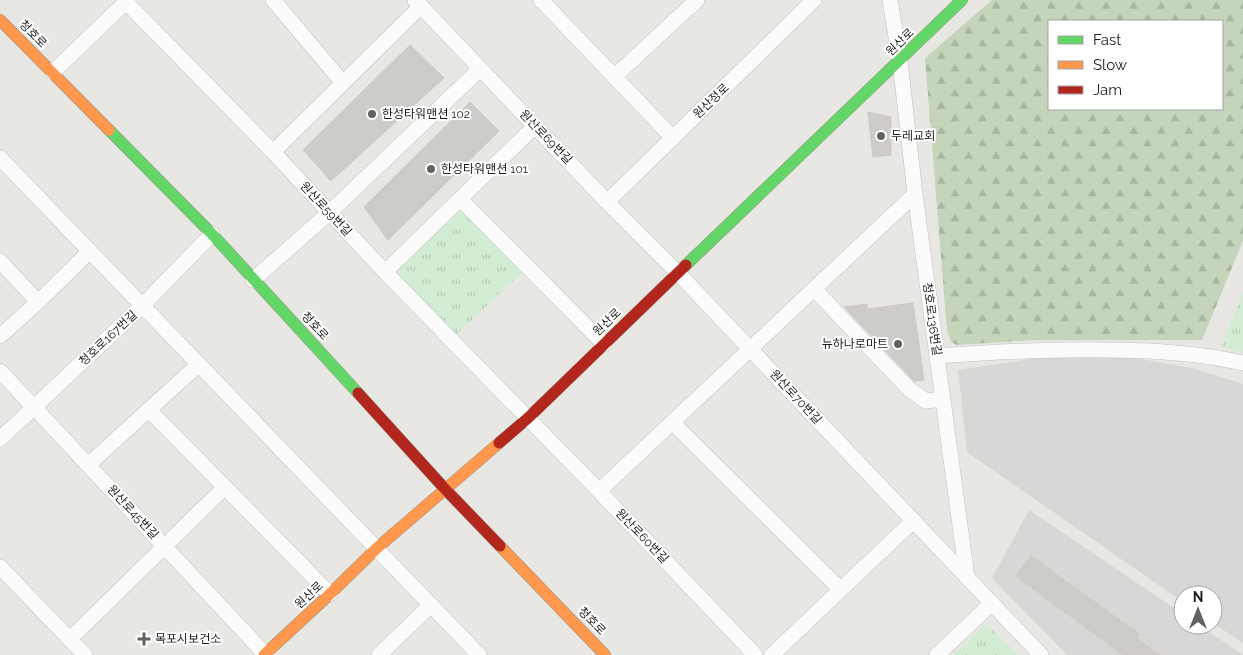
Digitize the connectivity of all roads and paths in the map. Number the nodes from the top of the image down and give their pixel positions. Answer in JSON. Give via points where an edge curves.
{"nodes":[{"id":1,"x":272,"y":0,"type":"edge"},
{"id":2,"x":541,"y":0,"type":"edge"},
{"id":3,"x":697,"y":0,"type":"edge"},
{"id":4,"x":814,"y":0,"type":"edge"},
{"id":5,"x":890,"y":0,"type":"edge"},
{"id":6,"x":962,"y":0,"type":"edge"},
{"id":7,"x":126,"y":1,"type":"edge"},
{"id":8,"x":418,"y":3,"type":"edge"},
{"id":9,"x":0,"y":20,"type":"edge"},
{"id":10,"x":900,"y":61,"type":"junction"},
{"id":11,"x":480,"y":69,"type":"junction"},
{"id":12,"x":53,"y":72,"type":"junction"},
{"id":13,"x":614,"y":77,"type":"junction"},
{"id":14,"x":343,"y":83,"type":"junction"},
{"id":15,"x":536,"y":126,"type":"junction"},
{"id":16,"x":673,"y":138,"type":"junction"},
{"id":17,"x":273,"y":152,"type":"junction"},
{"id":18,"x":0,"y":158,"type":"edge"},
{"id":19,"x":915,"y":194,"type":"junction"},
{"id":20,"x":460,"y":199,"type":"junction"},
{"id":21,"x":608,"y":202,"type":"junction"},
{"id":22,"x":329,"y":213,"type":"junction"},
{"id":23,"x":212,"y":234,"type":"junction"},
{"id":24,"x":90,"y":251,"type":"junction"},
{"id":25,"x":0,"y":261,"type":"edge"},
{"id":26,"x":385,"y":272,"type":"junction"},
{"id":27,"x":678,"y":273,"type":"junction"},
{"id":28,"x":254,"y":280,"type":"junction"},
{"id":29,"x":814,"y":289,"type":"junction"},
{"id":30,"x":38,"y":302,"type":"junction"},
{"id":31,"x":143,"y":306,"type":"junction"},
{"id":32,"x":0,"y":336,"type":"edge"},
{"id":33,"x":604,"y":344,"type":"junction"},
{"id":34,"x":750,"y":349,"type":"junction"},
{"id":35,"x":937,"y":356,"type":"junction"},
{"id":36,"x":1243,"y":363,"type":"edge"},
{"id":37,"x":199,"y":364,"type":"junction"},
{"id":38,"x":0,"y":370,"type":"edge"},
{"id":39,"x":943,"y":399,"type":"junction"},
{"id":40,"x":34,"y":407,"type":"junction"},
{"id":41,"x":149,"y":410,"type":"junction"},
{"id":42,"x":528,"y":418,"type":"junction"},
{"id":43,"x":672,"y":422,"type":"junction"},
{"id":44,"x":0,"y":439,"type":"edge"},
{"id":45,"x":88,"y":465,"type":"junction"},
{"id":46,"x":225,"y":487,"type":"junction"},
{"id":47,"x":445,"y":489,"type":"junction"},
{"id":48,"x":599,"y":491,"type":"junction"},
{"id":49,"x":913,"y":521,"type":"junction"},
{"id":50,"x":164,"y":546,"type":"junction"},
{"id":51,"x":377,"y":548,"type":"junction"},
{"id":52,"x":0,"y":567,"type":"edge"},
{"id":53,"x":968,"y":577,"type":"junction"},
{"id":54,"x":840,"y":589,"type":"junction"},
{"id":55,"x":330,"y":594,"type":"junction"},
{"id":56,"x":992,"y":603,"type":"junction"},
{"id":57,"x":431,"y":605,"type":"junction"},
{"id":58,"x":70,"y":639,"type":"junction"},
{"id":59,"x":85,"y":655,"type":"edge"},
{"id":60,"x":265,"y":655,"type":"edge"},
{"id":61,"x":379,"y":655,"type":"edge"},
{"id":62,"x":479,"y":655,"type":"edge"},
{"id":63,"x":605,"y":655,"type":"edge"},
{"id":64,"x":755,"y":655,"type":"edge"},
{"id":65,"x":772,"y":655,"type":"edge"},
{"id":66,"x":937,"y":655,"type":"edge"},
{"id":67,"x":1042,"y":655,"type":"edge"}],
"edges":[{"from":1,"to":14,"type":"street"},
{"from":2,"to":13,"type":"street"},
{"from":3,"to":13,"type":"street"},
{"from":4,"to":16,"type":"street","name":"원산정로"},
{"from":5,"to":10,"type":"street","name":"청호로136번길"},
{"from":6,"to":10,"type":"street","name":"원산로"},
{"from":7,"to":12,"type":"street"},
{"from":7,"to":17,"type":"street","name":"원산로59번길"},
{"from":8,"to":11,"type":"street","name":"원산로69번길"},
{"from":8,"to":14,"type":"street"},
{"from":9,"to":12,"type":"street","name":"청호로"},
{"from":10,"to":19,"type":"street","name":"청호로136번길"},
{"from":10,"to":27,"type":"street","name":"원산로"},
{"from":11,"to":15,"type":"street","name":"원산로69번길"},
{"from":11,"to":22,"type":"street"},
{"from":12,"to":23,"type":"street","name":"청호로"},
{"from":13,"to":16,"type":"street"},
{"from":14,"to":17,"type":"street"},
{"from":15,"to":20,"type":"street"},
{"from":15,"to":21,"type":"street","name":"원산로69번길"},
{"from":16,"to":21,"type":"street","name":"원산정로"},
{"from":17,"to":22,"type":"street","name":"원산로59번길"},
{"from":18,"to":24,"type":"street"},
{"from":19,"to":29,"type":"street"},
{"from":19,"to":35,"type":"street","name":"청호로136번길"},
{"from":20,"to":26,"type":"street"},
{"from":20,"to":33,"type":"street"},
{"from":21,"to":27,"type":"street","name":"원산로69번길"},
{"from":22,"to":26,"type":"street","name":"원산로59번길"},
{"from":22,"to":28,"type":"street"},
{"from":23,"to":28,"type":"street","name":"청호로"},
{"from":23,"to":31,"type":"street","name":"청호로167번길"},
{"from":24,"to":30,"type":"street"},
{"from":24,"to":31,"type":"street"},
{"from":25,"to":30,"type":"street"},
{"from":26,"to":42,"type":"street","name":"원산로59번길"},
{"from":27,"to":33,"type":"street","name":"원산로"},
{"from":27,"to":34,"type":"street","name":"원산로70번길"},
{"from":28,"to":47,"type":"street","name":"청호로"},
{"from":29,"to":34,"type":"street"},
{"from":29,"to":39,"type":"street","via":[[909,389],[926,401]]},
{"from":30,"to":32,"type":"street"},
{"from":31,"to":37,"type":"street"},
{"from":31,"to":40,"type":"street","name":"청호로167번길"},
{"from":33,"to":42,"type":"street","name":"원산로"},
{"from":34,"to":43,"type":"street"},
{"from":34,"to":49,"type":"street","name":"원산로70번길"},
{"from":35,"to":36,"type":"street","via":[[1026,350],[1168,351]]},
{"from":35,"to":39,"type":"street","name":"청호로136번길"},
{"from":37,"to":41,"type":"street"},
{"from":37,"to":51,"type":"street"},
{"from":38,"to":40,"type":"street","name":"원산로45번길"},
{"from":39,"to":53,"type":"street","name":"청호로136번길"},
{"from":40,"to":44,"type":"street","name":"청호로167번길"},
{"from":40,"to":45,"type":"street","name":"원산로45번길"},
{"from":41,"to":45,"type":"street"},
{"from":41,"to":46,"type":"street"},
{"from":42,"to":47,"type":"street","name":"원산로"},
{"from":42,"to":48,"type":"street","name":"원산로60번길"},
{"from":43,"to":48,"type":"street"},
{"from":43,"to":54,"type":"street"},
{"from":45,"to":50,"type":"street","name":"원산로45번길"},
{"from":46,"to":50,"type":"street"},
{"from":46,"to":55,"type":"street"},
{"from":47,"to":51,"type":"street","name":"원산로"},
{"from":47,"to":63,"type":"street","name":"청호로"},
{"from":48,"to":64,"type":"street","name":"원산로60번길"},
{"from":49,"to":53,"type":"street","name":"원산로70번길"},
{"from":49,"to":54,"type":"street"},
{"from":50,"to":58,"type":"street"},
{"from":50,"to":60,"type":"street","name":"원산로45번길"},
{"from":51,"to":55,"type":"street","name":"원산로"},
{"from":51,"to":57,"type":"street"},
{"from":52,"to":58,"type":"street"},
{"from":53,"to":56,"type":"street","name":"원산로70번길"},
{"from":54,"to":65,"type":"street"},
{"from":55,"to":60,"type":"street","name":"원산로"},
{"from":56,"to":66,"type":"street"},
{"from":56,"to":67,"type":"street","name":"원산로70번길"},
{"from":57,"to":61,"type":"street"},
{"from":57,"to":62,"type":"street"},
{"from":58,"to":59,"type":"street"}]}
